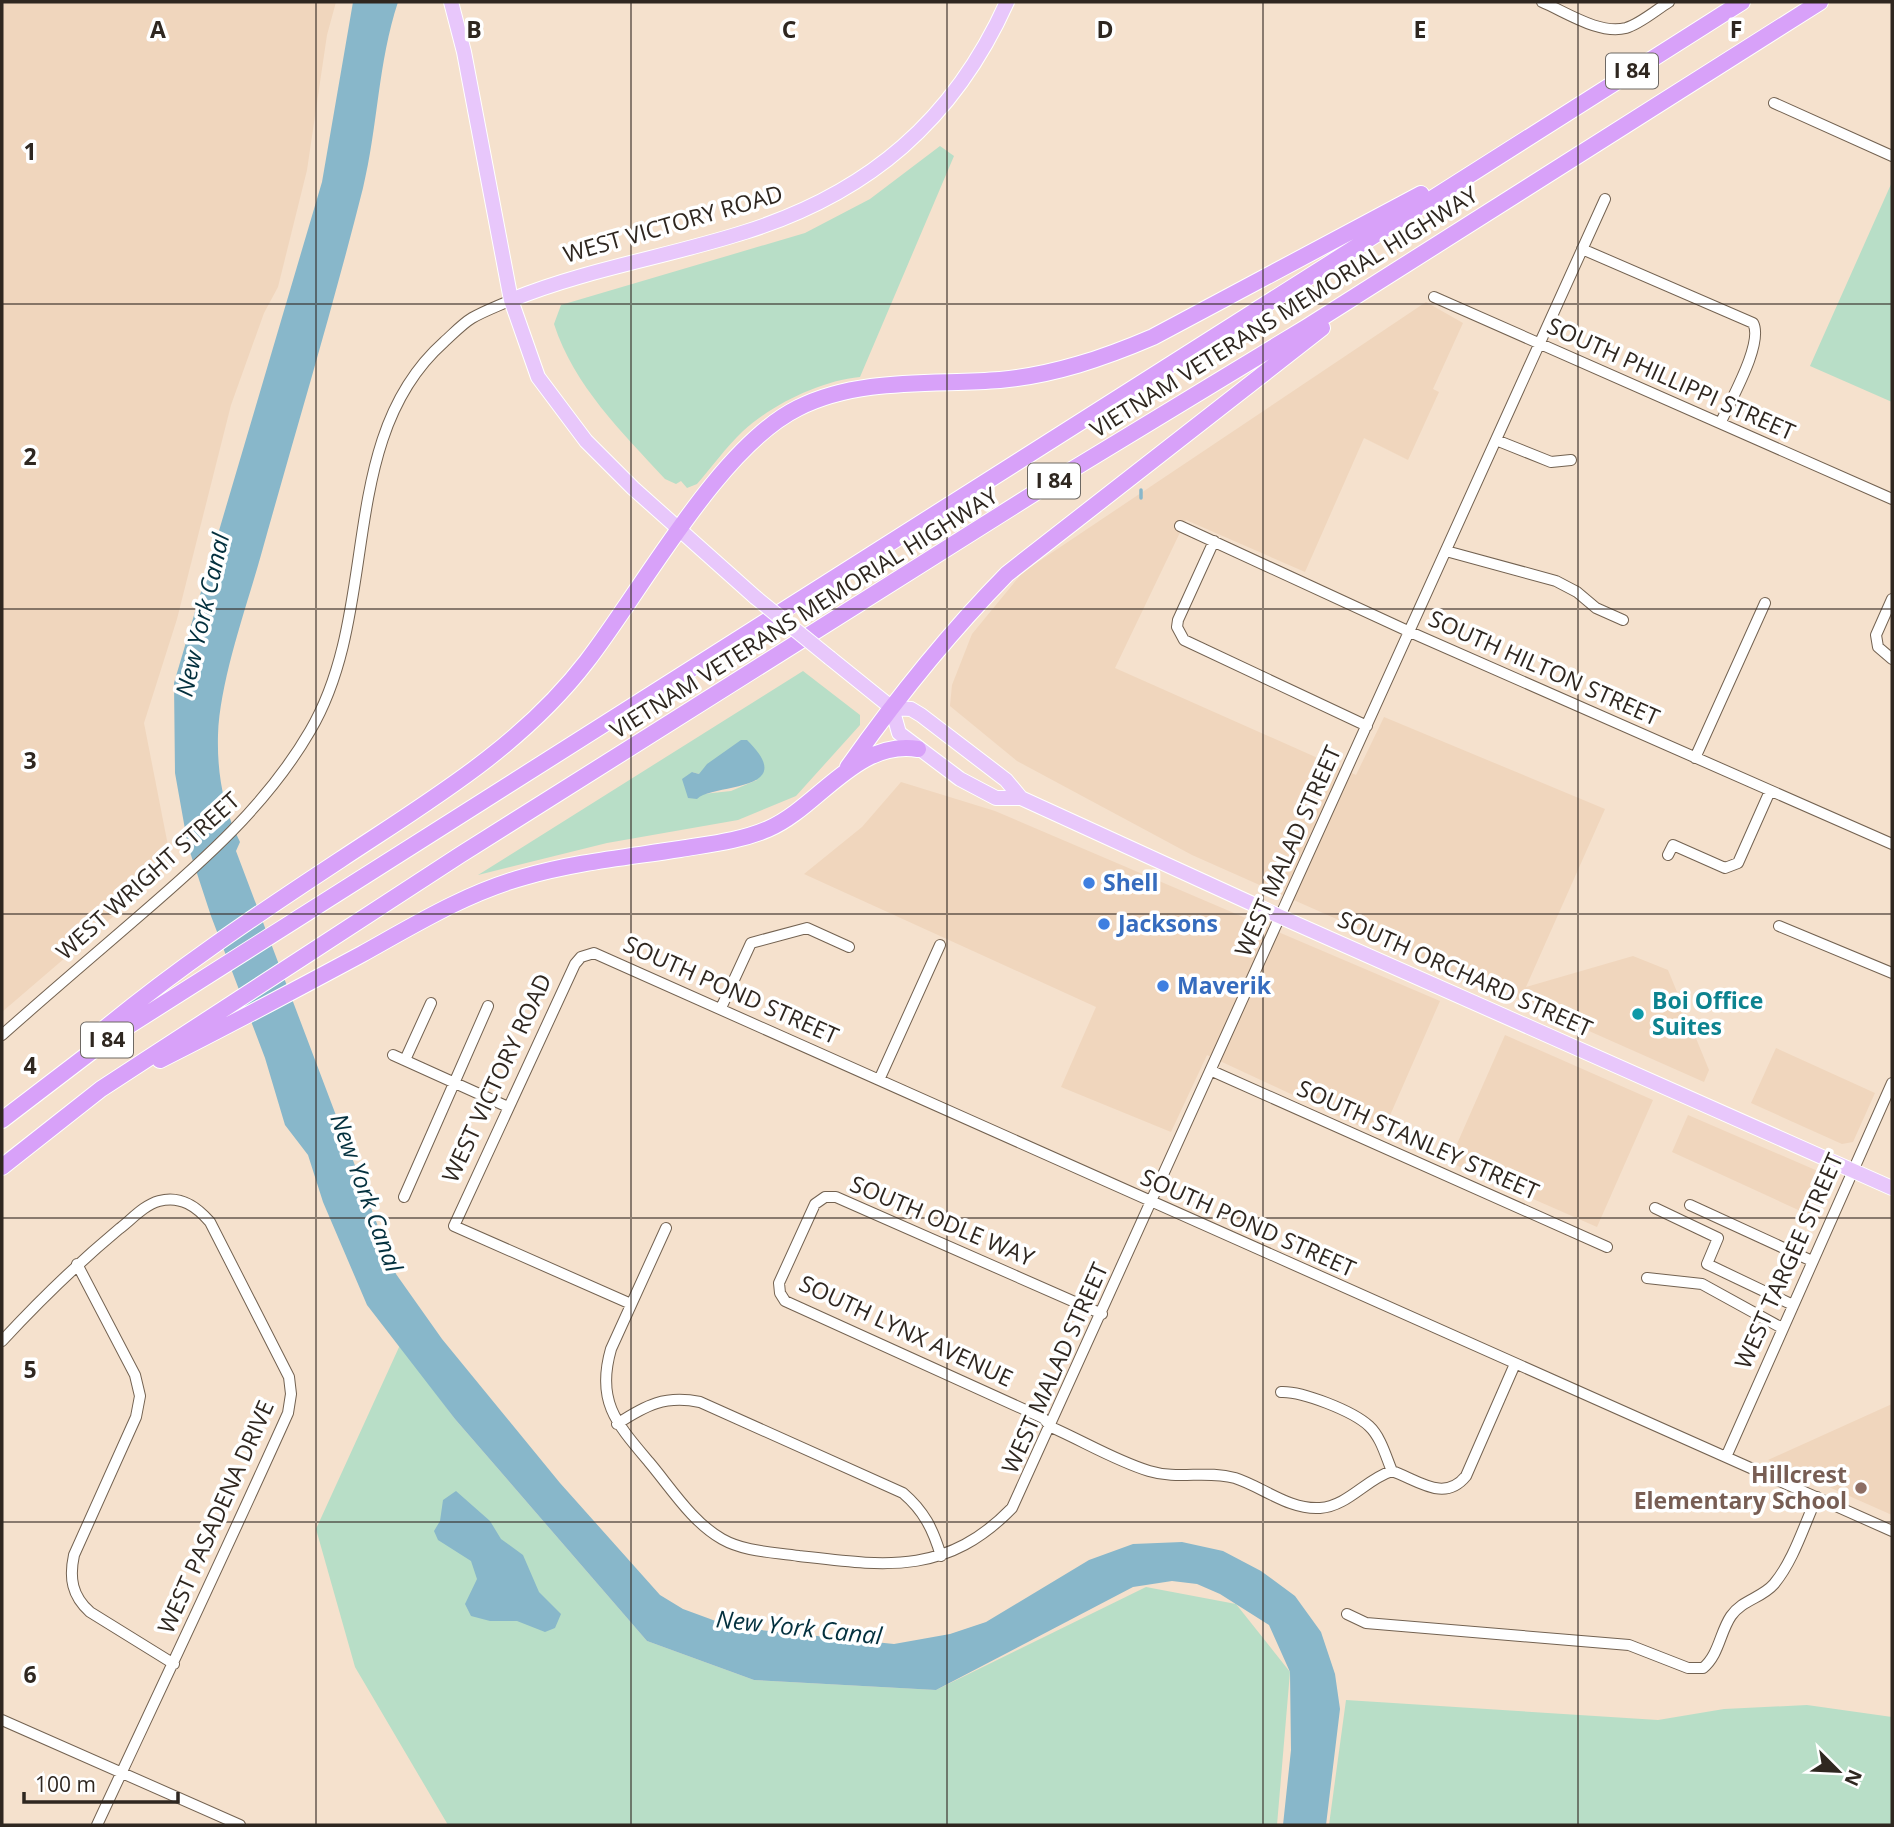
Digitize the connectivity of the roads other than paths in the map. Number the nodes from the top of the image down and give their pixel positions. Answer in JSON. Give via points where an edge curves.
{"nodes":[{"id":1,"x":451,"y":2,"type":"edge"},
{"id":2,"x":1007,"y":2,"type":"edge"},
{"id":3,"x":1542,"y":2,"type":"edge"},
{"id":4,"x":1669,"y":2,"type":"edge"},
{"id":5,"x":1742,"y":2,"type":"edge"},
{"id":6,"x":1819,"y":2,"type":"edge"},
{"id":7,"x":1774,"y":103,"type":"dead end"},
{"id":8,"x":1522,"y":140,"type":"junction"},
{"id":9,"x":1892,"y":156,"type":"edge"},
{"id":10,"x":1605,"y":199,"type":"dead end"},
{"id":11,"x":1582,"y":249,"type":"junction"},
{"id":12,"x":1404,"y":265,"type":"junction"},
{"id":13,"x":1434,"y":297,"type":"dead end"},
{"id":14,"x":511,"y":300,"type":"junction"},
{"id":15,"x":1540,"y":342,"type":"junction"},
{"id":16,"x":1721,"y":422,"type":"junction"},
{"id":17,"x":1496,"y":440,"type":"junction"},
{"id":18,"x":1570,"y":460,"type":"dead end"},
{"id":19,"x":1892,"y":499,"type":"edge"},
{"id":20,"x":1180,"y":526,"type":"dead end"},
{"id":21,"x":680,"y":530,"type":"junction"},
{"id":22,"x":1214,"y":541,"type":"junction"},
{"id":23,"x":1446,"y":551,"type":"junction"},
{"id":24,"x":1892,"y":598,"type":"edge"},
{"id":25,"x":1765,"y":603,"type":"dead end"},
{"id":26,"x":1623,"y":620,"type":"dead end"},
{"id":27,"x":1410,"y":632,"type":"junction"},
{"id":28,"x":1892,"y":659,"type":"edge"},
{"id":29,"x":892,"y":708,"type":"junction"},
{"id":30,"x":1367,"y":726,"type":"junction"},
{"id":31,"x":918,"y":749,"type":"junction"},
{"id":32,"x":1695,"y":758,"type":"junction"},
{"id":33,"x":844,"y":774,"type":"junction"},
{"id":34,"x":1770,"y":791,"type":"junction"},
{"id":35,"x":1021,"y":798,"type":"junction"},
{"id":36,"x":1892,"y":844,"type":"edge"},
{"id":37,"x":1668,"y":856,"type":"dead end"},
{"id":38,"x":1281,"y":917,"type":"junction"},
{"id":39,"x":1779,"y":926,"type":"dead end"},
{"id":40,"x":940,"y":945,"type":"dead end"},
{"id":41,"x":849,"y":947,"type":"dead end"},
{"id":42,"x":588,"y":954,"type":"joint"},
{"id":43,"x":1892,"y":973,"type":"edge"},
{"id":44,"x":431,"y":1003,"type":"dead end"},
{"id":45,"x":488,"y":1006,"type":"dead end"},
{"id":46,"x":721,"y":1008,"type":"junction"},
{"id":47,"x":2,"y":1035,"type":"edge"},
{"id":48,"x":393,"y":1055,"type":"dead end"},
{"id":49,"x":405,"y":1060,"type":"junction"},
{"id":50,"x":1212,"y":1071,"type":"junction"},
{"id":51,"x":879,"y":1080,"type":"junction"},
{"id":52,"x":454,"y":1083,"type":"junction"},
{"id":53,"x":1892,"y":1083,"type":"edge"},
{"id":54,"x":102,"y":1088,"type":"junction"},
{"id":55,"x":508,"y":1107,"type":"junction"},
{"id":56,"x":2,"y":1119,"type":"edge"},
{"id":57,"x":2,"y":1167,"type":"edge"},
{"id":58,"x":1853,"y":1171,"type":"junction"},
{"id":59,"x":1892,"y":1188,"type":"edge"},
{"id":60,"x":404,"y":1197,"type":"dead end"},
{"id":61,"x":1152,"y":1203,"type":"junction"},
{"id":62,"x":1690,"y":1205,"type":"dead end"},
{"id":63,"x":1655,"y":1208,"type":"dead end"},
{"id":64,"x":666,"y":1228,"type":"dead end"},
{"id":65,"x":1607,"y":1247,"type":"dead end"},
{"id":66,"x":1812,"y":1261,"type":"junction"},
{"id":67,"x":77,"y":1264,"type":"junction"},
{"id":68,"x":1647,"y":1278,"type":"dead end"},
{"id":69,"x":780,"y":1293,"type":"joint"},
{"id":70,"x":631,"y":1304,"type":"junction"},
{"id":71,"x":1793,"y":1305,"type":"junction"},
{"id":72,"x":1102,"y":1314,"type":"junction"},
{"id":73,"x":1782,"y":1328,"type":"junction"},
{"id":74,"x":2,"y":1341,"type":"edge"},
{"id":75,"x":1516,"y":1364,"type":"junction"},
{"id":76,"x":1281,"y":1392,"type":"dead end"},
{"id":77,"x":617,"y":1424,"type":"junction"},
{"id":78,"x":1051,"y":1427,"type":"junction"},
{"id":79,"x":1726,"y":1457,"type":"junction"},
{"id":80,"x":1392,"y":1471,"type":"junction"},
{"id":81,"x":1817,"y":1497,"type":"junction"},
{"id":82,"x":1892,"y":1531,"type":"edge"},
{"id":83,"x":941,"y":1556,"type":"junction"},
{"id":84,"x":1347,"y":1614,"type":"dead end"},
{"id":85,"x":174,"y":1664,"type":"junction"},
{"id":86,"x":3,"y":1723,"type":"edge"},
{"id":87,"x":122,"y":1772,"type":"junction"},
{"id":88,"x":97,"y":1825,"type":"edge"},
{"id":89,"x":240,"y":1825,"type":"edge"}],
"edges":[{"from":1,"to":14,"type":"main road","name":"SOUTH ORCHARD STREET"},
{"from":2,"to":14,"type":"main road","name":"WEST VICTORY ROAD","via":[[961,86],[938,114],[858,181],[804,211],[744,232],[561,279]]},
{"from":3,"to":4,"type":"street","via":[[1602,28],[1628,28]]},
{"from":5,"to":8,"type":"highway","name":"VIETNAM VETERANS MEMORIAL HIGHWAY","number":"I 84"},
{"from":6,"to":12,"type":"highway","name":"VIETNAM VETERANS MEMORIAL HIGHWAY","number":"I 84"},
{"from":7,"to":9,"type":"street"},
{"from":8,"to":21,"type":"highway","via":[[1116,353],[1003,379],[859,388],[798,408],[757,438]]},
{"from":8,"to":56,"type":"highway","name":"VIETNAM VETERANS MEMORIAL HIGHWAY","number":"I 84","via":[[108,1039]]},
{"from":10,"to":11,"type":"street","name":"WEST MALAD STREET"},
{"from":11,"to":15,"type":"street","name":"WEST MALAD STREET"},
{"from":11,"to":16,"type":"street","via":[[1753,323],[1757,339]]},
{"from":12,"to":29,"type":"highway","via":[[1007,574]]},
{"from":12,"to":54,"type":"highway","name":"VIETNAM VETERANS MEMORIAL HIGHWAY","number":"I 84","via":[[460,855]]},
{"from":13,"to":15,"type":"street","name":"SOUTH PHILLIPPI STREET"},
{"from":14,"to":21,"type":"main road","name":"SOUTH ORCHARD STREET","via":[[538,377],[586,441]]},
{"from":14,"to":47,"type":"street","name":"WEST WRIGHT STREET","via":[[471,319],[415,372],[398,399],[377,453],[353,611],[329,692],[289,764],[236,829]]},
{"from":15,"to":16,"type":"street","name":"SOUTH PHILLIPPI STREET"},
{"from":15,"to":17,"type":"street","name":"WEST MALAD STREET"},
{"from":16,"to":19,"type":"street","name":"SOUTH PHILLIPPI STREET"},
{"from":17,"to":18,"type":"street","via":[[1551,462]]},
{"from":17,"to":23,"type":"street","name":"WEST MALAD STREET"},
{"from":20,"to":22,"type":"street","name":"SOUTH HILTON STREET"},
{"from":21,"to":29,"type":"main road","name":"SOUTH ORCHARD STREET","bridge":true},
{"from":21,"to":56,"type":"highway","via":[[588,660],[553,703],[509,744],[210,947],[97,1035]]},
{"from":22,"to":27,"type":"street","name":"SOUTH HILTON STREET"},
{"from":22,"to":30,"type":"street","via":[[1178,620],[1184,640]]},
{"from":23,"to":26,"type":"street","via":[[1556,581]]},
{"from":23,"to":27,"type":"street","name":"WEST MALAD STREET"},
{"from":24,"to":28,"type":"street","via":[[1876,635],[1878,647]]},
{"from":25,"to":32,"type":"street"},
{"from":27,"to":30,"type":"street","name":"WEST MALAD STREET"},
{"from":27,"to":32,"type":"street","name":"SOUTH HILTON STREET"},
{"from":29,"to":31,"type":"main road","name":"SOUTH ORCHARD STREET","via":[[895,726]]},
{"from":29,"to":33,"type":"highway"},
{"from":29,"to":35,"type":"main road","name":"SOUTH ORCHARD STREET","via":[[921,715],[1006,780]]},
{"from":30,"to":38,"type":"street","name":"WEST MALAD STREET"},
{"from":31,"to":33,"type":"highway","via":[[890,749],[872,755]]},
{"from":31,"to":35,"type":"main road","name":"SOUTH ORCHARD STREET","via":[[996,798]]},
{"from":32,"to":34,"type":"street","name":"SOUTH HILTON STREET"},
{"from":33,"to":54,"type":"highway","via":[[810,804],[769,829],[727,841],[557,869],[487,889]]},
{"from":34,"to":36,"type":"street","name":"SOUTH HILTON STREET"},
{"from":34,"to":37,"type":"street","via":[[1738,863],[1725,868],[1673,845]]},
{"from":35,"to":38,"type":"main road","name":"SOUTH ORCHARD STREET"},
{"from":38,"to":50,"type":"street","name":"WEST MALAD STREET"},
{"from":38,"to":58,"type":"main road","name":"SOUTH ORCHARD STREET"},
{"from":39,"to":43,"type":"street"},
{"from":40,"to":51,"type":"street"},
{"from":41,"to":46,"type":"street","via":[[807,928],[751,943]]},
{"from":42,"to":46,"type":"street","name":"SOUTH POND STREET","via":[[602,954]]},
{"from":42,"to":55,"type":"street","name":"WEST VICTORY ROAD","via":[[575,964]]},
{"from":44,"to":49,"type":"street"},
{"from":45,"to":52,"type":"street"},
{"from":46,"to":51,"type":"street","name":"SOUTH POND STREET"},
{"from":48,"to":49,"type":"street"},
{"from":49,"to":52,"type":"street"},
{"from":50,"to":61,"type":"street","name":"WEST MALAD STREET"},
{"from":50,"to":65,"type":"street","name":"SOUTH STANLEY STREET"},
{"from":51,"to":61,"type":"street","name":"SOUTH POND STREET"},
{"from":52,"to":55,"type":"street"},
{"from":52,"to":60,"type":"street"},
{"from":53,"to":58,"type":"street","name":"WEST TARGEE STREET"},
{"from":54,"to":57,"type":"highway","name":"VIETNAM VETERANS MEMORIAL HIGHWAY","number":"I 84"},
{"from":55,"to":70,"type":"street","name":"WEST VICTORY ROAD","via":[[454,1226]]},
{"from":58,"to":59,"type":"main road","name":"SOUTH ORCHARD STREET"},
{"from":58,"to":66,"type":"street","name":"WEST TARGEE STREET"},
{"from":61,"to":72,"type":"street","name":"WEST MALAD STREET"},
{"from":61,"to":75,"type":"street","name":"SOUTH POND STREET"},
{"from":62,"to":66,"type":"street"},
{"from":63,"to":71,"type":"street","via":[[1718,1238],[1707,1264]]},
{"from":64,"to":70,"type":"street"},
{"from":66,"to":71,"type":"street","name":"WEST TARGEE STREET"},
{"from":67,"to":74,"type":"street"},
{"from":67,"to":85,"type":"street","via":[[141,1396],[136,1417],[74,1555],[73,1589],[90,1612]]},
{"from":67,"to":85,"type":"street","name":"WEST PASADENA DRIVE","via":[[159,1201],[181,1200],[198,1208],[289,1377],[288,1413]]},
{"from":68,"to":73,"type":"street","via":[[1702,1284]]},
{"from":69,"to":72,"type":"street","name":"SOUTH ODLE WAY","via":[[779,1283],[815,1204],[836,1197]]},
{"from":69,"to":78,"type":"street","name":"SOUTH LYNX AVENUE","via":[[785,1301],[1043,1418]]},
{"from":70,"to":77,"type":"street","via":[[606,1369],[605,1389]]},
{"from":71,"to":73,"type":"street","name":"WEST TARGEE STREET"},
{"from":72,"to":78,"type":"street","name":"WEST MALAD STREET"},
{"from":73,"to":79,"type":"street","name":"WEST TARGEE STREET"},
{"from":75,"to":79,"type":"street","name":"SOUTH POND STREET"},
{"from":75,"to":80,"type":"street","via":[[1460,1484],[1435,1489]]},
{"from":76,"to":80,"type":"street","via":[[1307,1395],[1368,1425]]},
{"from":77,"to":83,"type":"street","via":[[699,1522],[732,1545],[877,1565]]},
{"from":77,"to":83,"type":"street","via":[[647,1404],[666,1399],[700,1402],[903,1493],[932,1526]]},
{"from":78,"to":80,"type":"street","name":"SOUTH LYNX AVENUE","via":[[1149,1471],[1235,1478],[1293,1504],[1321,1508],[1345,1500]]},
{"from":78,"to":83,"type":"street","name":"WEST MALAD STREET","via":[[1012,1508],[996,1525]]},
{"from":79,"to":81,"type":"street","name":"SOUTH POND STREET"},
{"from":81,"to":82,"type":"street","name":"SOUTH POND STREET"},
{"from":81,"to":84,"type":"street","via":[[1773,1586],[1731,1616],[1713,1657],[1703,1668],[1688,1668],[1629,1645],[1366,1623]]},
{"from":85,"to":87,"type":"street","name":"WEST PASADENA DRIVE"},
{"from":86,"to":87,"type":"street"},
{"from":87,"to":88,"type":"street","name":"WEST PASADENA DRIVE"},
{"from":87,"to":89,"type":"street"}]}
